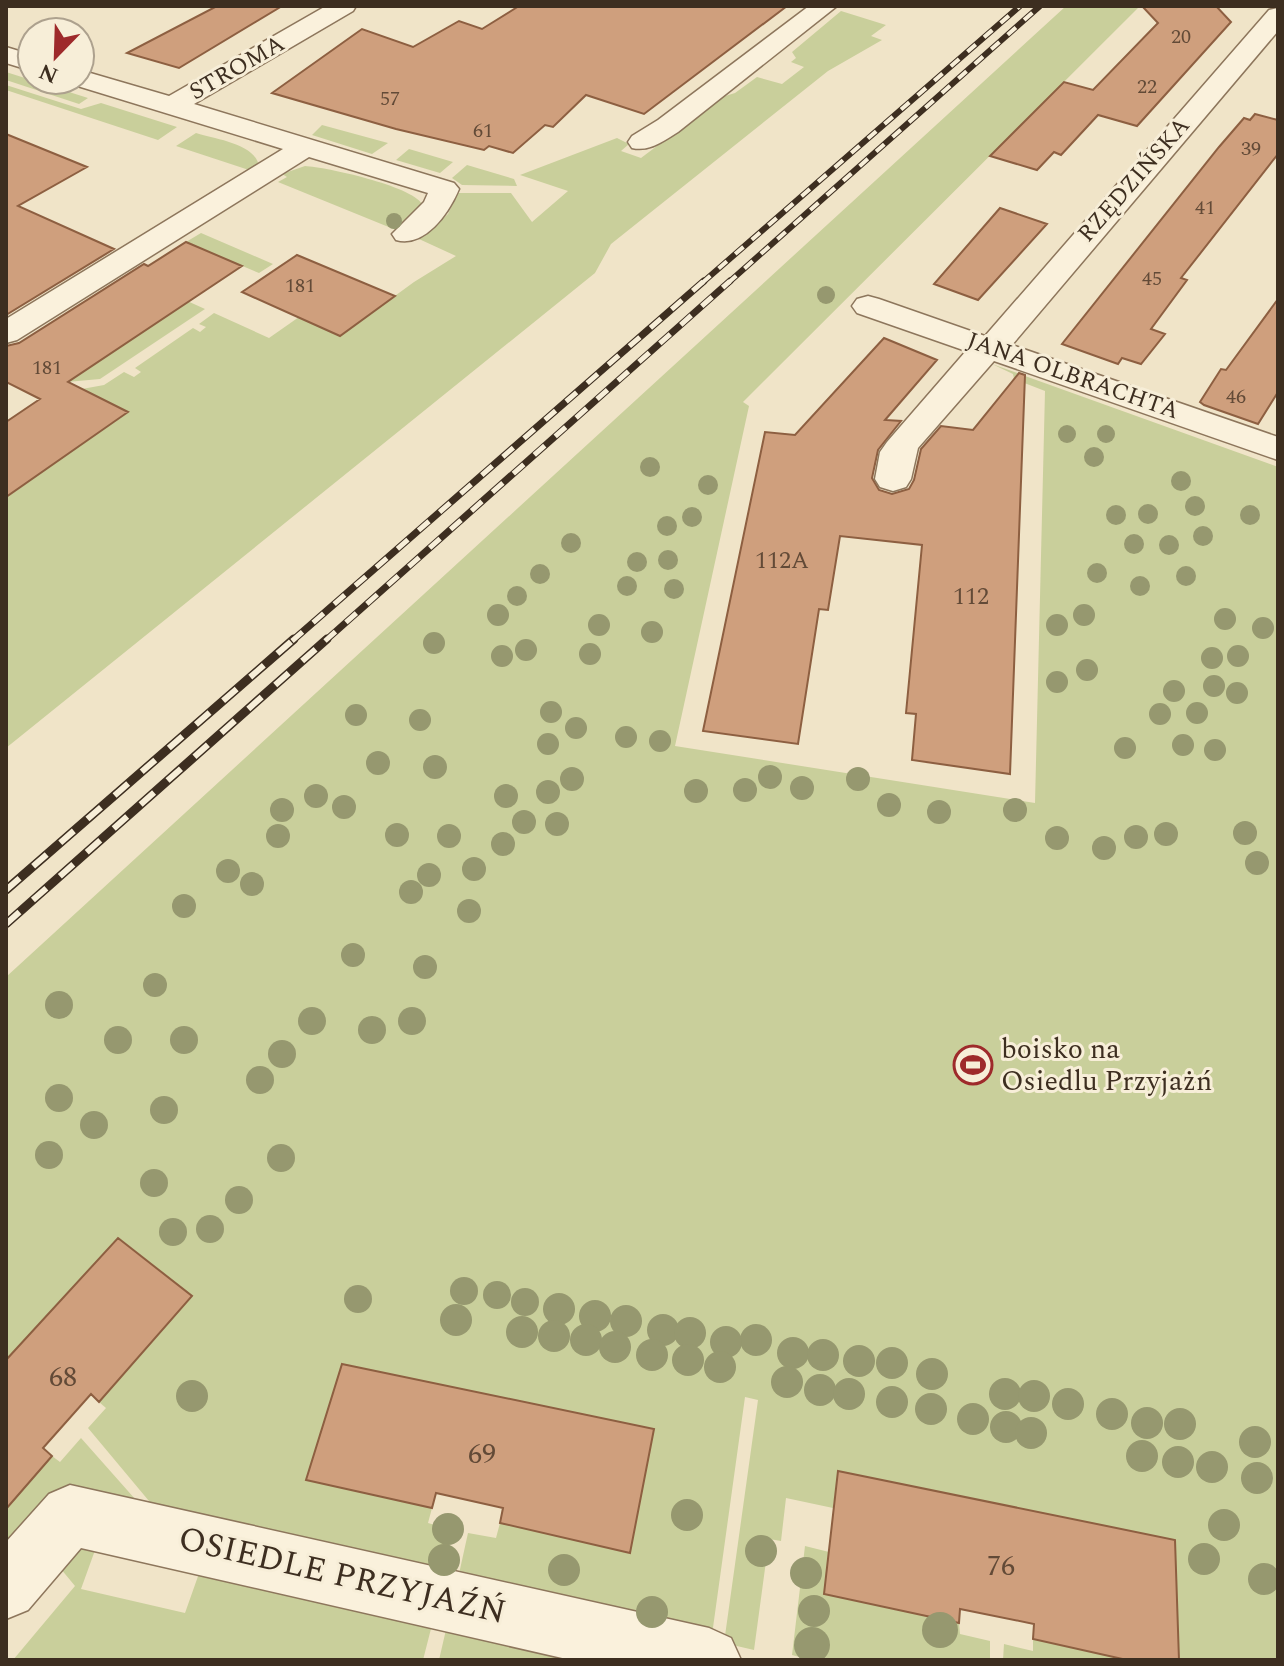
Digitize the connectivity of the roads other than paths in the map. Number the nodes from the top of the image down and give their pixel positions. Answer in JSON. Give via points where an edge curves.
{"nodes":[{"id":1,"x":344,"y":6,"type":"edge"},
{"id":2,"x":825,"y":6,"type":"edge"},
{"id":3,"x":1278,"y":15,"type":"edge"},
{"id":4,"x":96,"y":83,"type":"edge"},
{"id":5,"x":172,"y":106,"type":"junction"},
{"id":6,"x":642,"y":142,"type":"dead end"},
{"id":7,"x":305,"y":147,"type":"junction"},
{"id":8,"x":407,"y":234,"type":"dead end"},
{"id":9,"x":868,"y":306,"type":"dead end"},
{"id":10,"x":6,"y":333,"type":"edge"},
{"id":11,"x":992,"y":348,"type":"junction"},
{"id":12,"x":1278,"y":449,"type":"edge"},
{"id":13,"x":893,"y":479,"type":"dead end"},
{"id":14,"x":6,"y":1588,"type":"edge"},
{"id":15,"x":709,"y":1660,"type":"edge"}],
"edges":[{"from":1,"to":5,"type":"street","name":"STROMA"},
{"from":2,"to":6,"type":"street"},
{"from":3,"to":11,"type":"street","name":"RZĘDZIŃSKA"},
{"from":4,"to":5,"type":"street"},
{"from":5,"to":7,"type":"street"},
{"from":7,"to":8,"type":"street","via":[[444,189],[437,206]]},
{"from":7,"to":10,"type":"street"},
{"from":9,"to":11,"type":"street","name":"JANA OLBRACHTA"},
{"from":11,"to":12,"type":"street","name":"JANA OLBRACHTA"},
{"from":11,"to":13,"type":"street","name":"RZĘDZIŃSKA","via":[[979,356],[904,442]]},
{"from":14,"to":15,"type":"street","name":"OSIEDLE PRZYJAŹŃ","via":[[70,1515]]}]}
